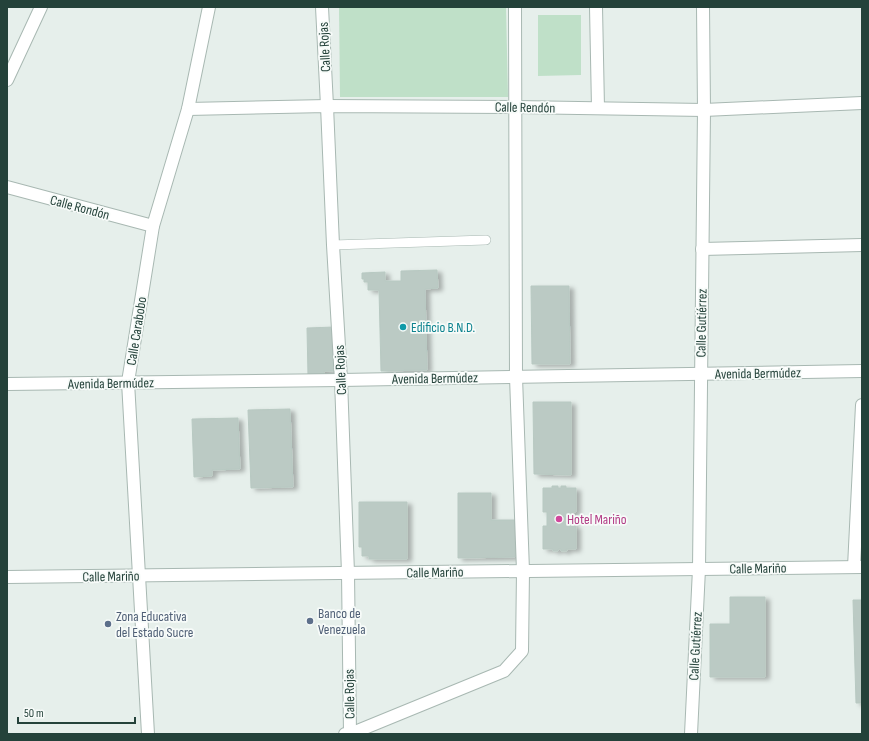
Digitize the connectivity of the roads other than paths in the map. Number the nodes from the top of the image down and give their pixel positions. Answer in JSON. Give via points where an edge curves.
{"nodes":[{"id":1,"x":41,"y":7,"type":"edge"},
{"id":2,"x":209,"y":7,"type":"edge"},
{"id":3,"x":322,"y":7,"type":"edge"},
{"id":4,"x":515,"y":7,"type":"edge"},
{"id":5,"x":596,"y":7,"type":"edge"},
{"id":6,"x":703,"y":7,"type":"edge"},
{"id":7,"x":7,"y":80,"type":"edge"},
{"id":8,"x":862,"y":103,"type":"edge"},
{"id":9,"x":327,"y":106,"type":"junction"},
{"id":10,"x":516,"y":107,"type":"junction"},
{"id":11,"x":598,"y":108,"type":"junction"},
{"id":12,"x":188,"y":110,"type":"junction"},
{"id":13,"x":704,"y":110,"type":"junction"},
{"id":14,"x":7,"y":187,"type":"edge"},
{"id":15,"x":153,"y":226,"type":"junction"},
{"id":16,"x":486,"y":240,"type":"dead end"},
{"id":17,"x":333,"y":245,"type":"junction"},
{"id":18,"x":862,"y":245,"type":"edge"},
{"id":19,"x":702,"y":249,"type":"junction"},
{"id":20,"x":862,"y":372,"type":"edge"},
{"id":21,"x":700,"y":374,"type":"junction"},
{"id":22,"x":516,"y":377,"type":"junction"},
{"id":23,"x":341,"y":380,"type":"junction"},
{"id":24,"x":128,"y":382,"type":"junction"},
{"id":25,"x":7,"y":384,"type":"edge"},
{"id":26,"x":862,"y":404,"type":"edge"},
{"id":27,"x":858,"y":567,"type":"edge"},
{"id":28,"x":699,"y":569,"type":"junction"},
{"id":29,"x":523,"y":571,"type":"junction"},
{"id":30,"x":348,"y":573,"type":"junction"},
{"id":31,"x":138,"y":576,"type":"junction"},
{"id":32,"x":7,"y":577,"type":"edge"},
{"id":33,"x":148,"y":734,"type":"edge"},
{"id":34,"x":345,"y":734,"type":"edge"},
{"id":35,"x":350,"y":734,"type":"edge"},
{"id":36,"x":691,"y":734,"type":"edge"}],
"edges":[{"from":1,"to":7,"type":"street"},
{"from":2,"to":12,"type":"street","name":"Calle Carabobo"},
{"from":3,"to":9,"type":"street","name":"Calle Rojas"},
{"from":4,"to":10,"type":"street"},
{"from":5,"to":11,"type":"street"},
{"from":6,"to":13,"type":"street","name":"Calle Gutiérrez"},
{"from":8,"to":13,"type":"street","name":"Calle Rendón"},
{"from":9,"to":10,"type":"street","name":"Calle Rendón"},
{"from":9,"to":12,"type":"street","name":"Calle Rendón"},
{"from":9,"to":17,"type":"street","name":"Calle Rojas"},
{"from":10,"to":11,"type":"street","name":"Calle Rendón"},
{"from":10,"to":22,"type":"street"},
{"from":11,"to":13,"type":"street","name":"Calle Rendón"},
{"from":12,"to":15,"type":"street","name":"Calle Carabobo"},
{"from":13,"to":19,"type":"street","name":"Calle Gutiérrez"},
{"from":14,"to":15,"type":"street","name":"Calle Rondón"},
{"from":15,"to":24,"type":"street","name":"Calle Carabobo"},
{"from":16,"to":17,"type":"lane"},
{"from":17,"to":23,"type":"street","name":"Calle Rojas"},
{"from":18,"to":19,"type":"street"},
{"from":19,"to":21,"type":"street","name":"Calle Gutiérrez"},
{"from":20,"to":21,"type":"street","name":"Avenida Bermúdez"},
{"from":21,"to":22,"type":"street","name":"Avenida Bermúdez"},
{"from":21,"to":28,"type":"street","name":"Calle Gutiérrez"},
{"from":22,"to":23,"type":"street","name":"Avenida Bermúdez"},
{"from":22,"to":29,"type":"street"},
{"from":23,"to":24,"type":"street","name":"Avenida Bermúdez"},
{"from":23,"to":30,"type":"street","name":"Calle Rojas"},
{"from":24,"to":25,"type":"street","name":"Avenida Bermúdez"},
{"from":24,"to":31,"type":"street","name":"Calle Carabobo"},
{"from":26,"to":27,"type":"street"},
{"from":27,"to":28,"type":"street","name":"Calle Mariño"},
{"from":28,"to":29,"type":"street","name":"Calle Mariño"},
{"from":28,"to":36,"type":"street","name":"Calle Gutiérrez"},
{"from":29,"to":30,"type":"street","name":"Calle Mariño"},
{"from":29,"to":35,"type":"street","via":[[522,651],[504,671]]},
{"from":30,"to":31,"type":"street","name":"Calle Mariño"},
{"from":30,"to":35,"type":"street","name":"Calle Rojas"},
{"from":31,"to":32,"type":"street","name":"Calle Mariño"},
{"from":31,"to":33,"type":"street","name":"Calle Carabobo"},
{"from":34,"to":35,"type":"street"}]}
